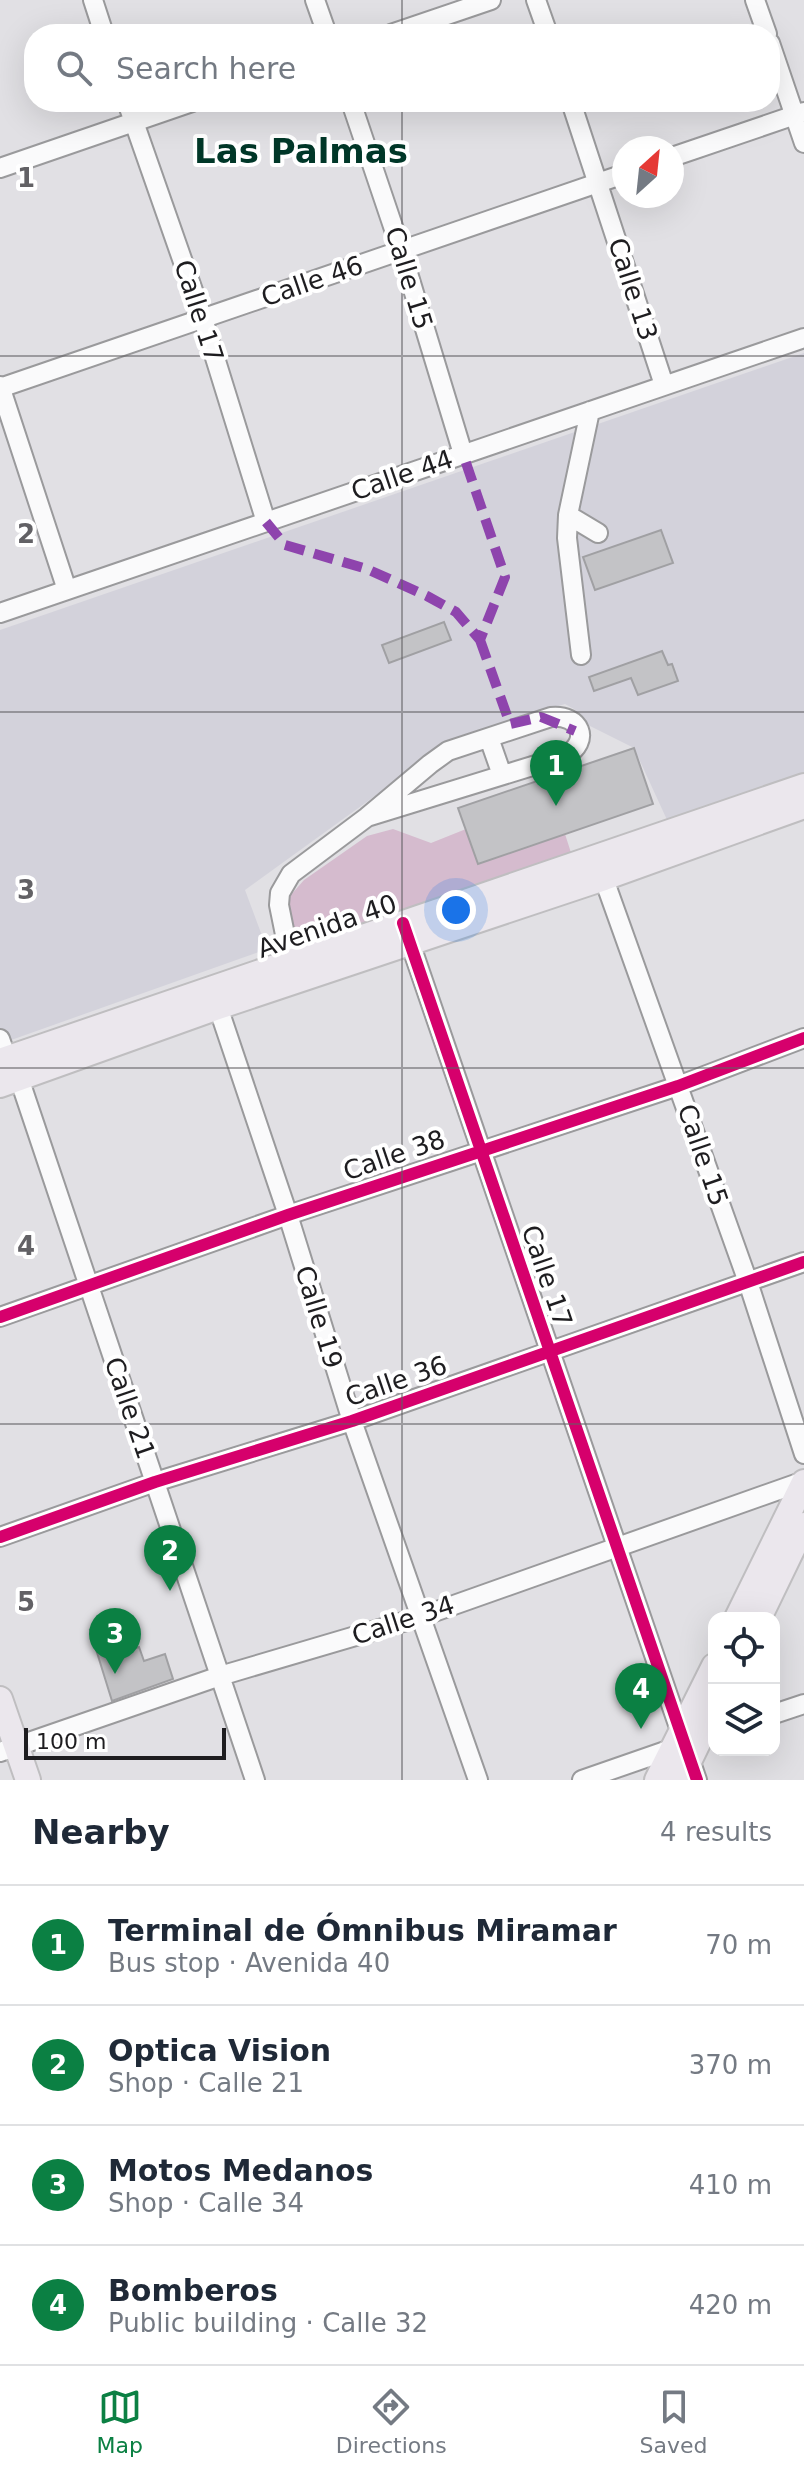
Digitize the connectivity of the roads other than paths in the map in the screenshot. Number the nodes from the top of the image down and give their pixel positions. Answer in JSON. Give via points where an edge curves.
{"nodes":[{"id":1,"x":93,"y":0,"type":"edge"},
{"id":2,"x":315,"y":0,"type":"edge"},
{"id":3,"x":491,"y":0,"type":"edge"},
{"id":4,"x":536,"y":0,"type":"edge"},
{"id":5,"x":755,"y":0,"type":"edge"},
{"id":6,"x":101,"y":24,"type":"edge"},
{"id":7,"x":323,"y":24,"type":"edge"},
{"id":8,"x":420,"y":24,"type":"edge"},
{"id":9,"x":544,"y":24,"type":"edge"},
{"id":10,"x":763,"y":24,"type":"edge"},
{"id":11,"x":780,"y":67,"type":"edge"},
{"id":12,"x":130,"y":112,"type":"edge"},
{"id":13,"x":163,"y":112,"type":"edge"},
{"id":14,"x":354,"y":112,"type":"edge"},
{"id":15,"x":574,"y":112,"type":"edge"},
{"id":16,"x":800,"y":114,"type":"edge"},
{"id":17,"x":134,"y":122,"type":"junction"},
{"id":18,"x":804,"y":143,"type":"edge"},
{"id":19,"x":684,"y":153,"type":"edge"},
{"id":20,"x":0,"y":168,"type":"edge"},
{"id":21,"x":612,"y":178,"type":"edge"},
{"id":22,"x":598,"y":182,"type":"junction"},
{"id":23,"x":401,"y":250,"type":"junction"},
{"id":24,"x":203,"y":319,"type":"junction"},
{"id":25,"x":804,"y":338,"type":"edge"},
{"id":26,"x":664,"y":385,"type":"junction"},
{"id":27,"x":0,"y":388,"type":"edge"},
{"id":28,"x":590,"y":411,"type":"junction"},
{"id":29,"x":463,"y":454,"type":"junction"},
{"id":30,"x":568,"y":515,"type":"junction"},
{"id":31,"x":266,"y":522,"type":"junction"},
{"id":32,"x":598,"y":533,"type":"dead end"},
{"id":33,"x":67,"y":590,"type":"junction"},
{"id":34,"x":0,"y":613,"type":"edge"},
{"id":35,"x":581,"y":655,"type":"dead end"},
{"id":36,"x":489,"y":738,"type":"junction"},
{"id":37,"x":502,"y":775,"type":"junction"},
{"id":38,"x":804,"y":803,"type":"edge"},
{"id":39,"x":367,"y":817,"type":"junction"},
{"id":40,"x":600,"y":868,"type":"junction"},
{"id":41,"x":406,"y":932,"type":"junction"},
{"id":42,"x":292,"y":971,"type":"junction"},
{"id":43,"x":215,"y":998,"type":"junction"},
{"id":44,"x":804,"y":1038,"type":"edge"},
{"id":45,"x":5,"y":1065,"type":"edge"},
{"id":46,"x":678,"y":1086,"type":"junction"},
{"id":47,"x":481,"y":1149,"type":"junction"},
{"id":48,"x":288,"y":1215,"type":"junction"},
{"id":49,"x":804,"y":1262,"type":"edge"},
{"id":50,"x":748,"y":1282,"type":"junction"},
{"id":51,"x":89,"y":1287,"type":"junction"},
{"id":52,"x":0,"y":1317,"type":"edge"},
{"id":53,"x":549,"y":1350,"type":"junction"},
{"id":54,"x":352,"y":1421,"type":"junction"},
{"id":55,"x":804,"y":1454,"type":"edge"},
{"id":56,"x":155,"y":1482,"type":"junction"},
{"id":57,"x":804,"y":1482,"type":"edge"},
{"id":58,"x":804,"y":1525,"type":"edge"},
{"id":59,"x":0,"y":1537,"type":"edge"},
{"id":60,"x":617,"y":1547,"type":"junction"},
{"id":61,"x":740,"y":1612,"type":"edge"},
{"id":62,"x":762,"y":1612,"type":"edge"},
{"id":63,"x":420,"y":1617,"type":"junction"},
{"id":64,"x":220,"y":1676,"type":"junction"},
{"id":65,"x":709,"y":1684,"type":"edge"},
{"id":66,"x":0,"y":1699,"type":"edge"},
{"id":67,"x":804,"y":1704,"type":"edge"},
{"id":68,"x":780,"y":1712,"type":"edge"},
{"id":69,"x":708,"y":1720,"type":"edge"},
{"id":70,"x":8,"y":1749,"type":"edge"},
{"id":71,"x":690,"y":1752,"type":"edge"},
{"id":72,"x":28,"y":1780,"type":"edge"},
{"id":73,"x":255,"y":1780,"type":"edge"},
{"id":74,"x":478,"y":1780,"type":"edge"},
{"id":75,"x":582,"y":1780,"type":"edge"},
{"id":76,"x":657,"y":1780,"type":"edge"}],
"edges":[{"from":1,"to":6,"type":"street"},
{"from":2,"to":7,"type":"street"},
{"from":3,"to":8,"type":"street"},
{"from":4,"to":9,"type":"street"},
{"from":5,"to":10,"type":"street"},
{"from":11,"to":16,"type":"street"},
{"from":12,"to":17,"type":"street","name":"Calle 17"},
{"from":13,"to":17,"type":"street"},
{"from":14,"to":23,"type":"street","name":"Calle 15"},
{"from":15,"to":22,"type":"street","name":"Calle 13"},
{"from":16,"to":18,"type":"street"},
{"from":16,"to":19,"type":"street"},
{"from":17,"to":20,"type":"street"},
{"from":17,"to":24,"type":"street","name":"Calle 17"},
{"from":21,"to":22,"type":"street","name":"Calle 46"},
{"from":22,"to":23,"type":"street","name":"Calle 46"},
{"from":22,"to":26,"type":"street","name":"Calle 13"},
{"from":23,"to":24,"type":"street","name":"Calle 46"},
{"from":23,"to":29,"type":"street","name":"Calle 15"},
{"from":24,"to":27,"type":"street","name":"Calle 46"},
{"from":24,"to":31,"type":"street","name":"Calle 17"},
{"from":25,"to":26,"type":"street","name":"Calle 44"},
{"from":26,"to":28,"type":"street","name":"Calle 44"},
{"from":27,"to":33,"type":"street"},
{"from":28,"to":29,"type":"street","name":"Calle 44"},
{"from":28,"to":30,"type":"street"},
{"from":29,"to":31,"type":"street","name":"Calle 44"},
{"from":30,"to":32,"type":"street"},
{"from":30,"to":35,"type":"street"},
{"from":31,"to":33,"type":"street","name":"Calle 44"},
{"from":33,"to":34,"type":"street","name":"Calle 44"},
{"from":36,"to":37,"type":"street"},
{"from":36,"to":37,"type":"street","via":[[556,716],[580,730],[573,752]]},
{"from":36,"to":39,"type":"street","via":[[448,751]]},
{"from":37,"to":39,"type":"street"},
{"from":38,"to":40,"type":"main road","name":"Avenida 40"},
{"from":39,"to":42,"type":"street","via":[[285,882],[279,905]]},
{"from":40,"to":41,"type":"main road","name":"Avenida 40"},
{"from":40,"to":46,"type":"street","name":"Calle 15"},
{"from":41,"to":42,"type":"main road","name":"Avenida 40"},
{"from":41,"to":47,"type":"street","name":"Calle 17"},
{"from":42,"to":43,"type":"main road","name":"Avenida 40"},
{"from":43,"to":45,"type":"main road","name":"Avenida 40"},
{"from":43,"to":48,"type":"street","name":"Calle 19"},
{"from":44,"to":46,"type":"street","name":"Calle 38"},
{"from":45,"to":51,"type":"street","name":"Calle 21"},
{"from":46,"to":47,"type":"street","name":"Calle 38"},
{"from":46,"to":50,"type":"street","name":"Calle 15"},
{"from":47,"to":48,"type":"street","name":"Calle 38"},
{"from":47,"to":53,"type":"street","name":"Calle 17"},
{"from":48,"to":51,"type":"street","name":"Calle 38"},
{"from":48,"to":54,"type":"street","name":"Calle 19"},
{"from":49,"to":50,"type":"street","name":"Calle 36"},
{"from":50,"to":53,"type":"street","name":"Calle 36"},
{"from":50,"to":55,"type":"street","name":"Calle 15"},
{"from":51,"to":52,"type":"street","name":"Calle 38"},
{"from":51,"to":56,"type":"street","name":"Calle 21"},
{"from":53,"to":54,"type":"street","name":"Calle 36"},
{"from":53,"to":60,"type":"street","name":"Calle 17"},
{"from":54,"to":56,"type":"street","name":"Calle 36"},
{"from":54,"to":63,"type":"street","name":"Calle 19"},
{"from":56,"to":59,"type":"street","name":"Calle 36"},
{"from":56,"to":64,"type":"street","name":"Calle 21"},
{"from":57,"to":60,"type":"street","name":"Calle 34"},
{"from":57,"to":61,"type":"main road"},
{"from":58,"to":62,"type":"main road"},
{"from":60,"to":63,"type":"street","name":"Calle 34"},
{"from":60,"to":71,"type":"street","name":"Calle 17"},
{"from":63,"to":64,"type":"street","name":"Calle 34"},
{"from":63,"to":74,"type":"street","name":"Calle 19"},
{"from":64,"to":70,"type":"street","name":"Calle 34"},
{"from":64,"to":73,"type":"street","name":"Calle 21"},
{"from":65,"to":71,"type":"main road"},
{"from":66,"to":70,"type":"main road"},
{"from":67,"to":68,"type":"street"},
{"from":69,"to":71,"type":"main road"},
{"from":70,"to":72,"type":"main road"},
{"from":71,"to":75,"type":"street"},
{"from":71,"to":76,"type":"main road"}]}
